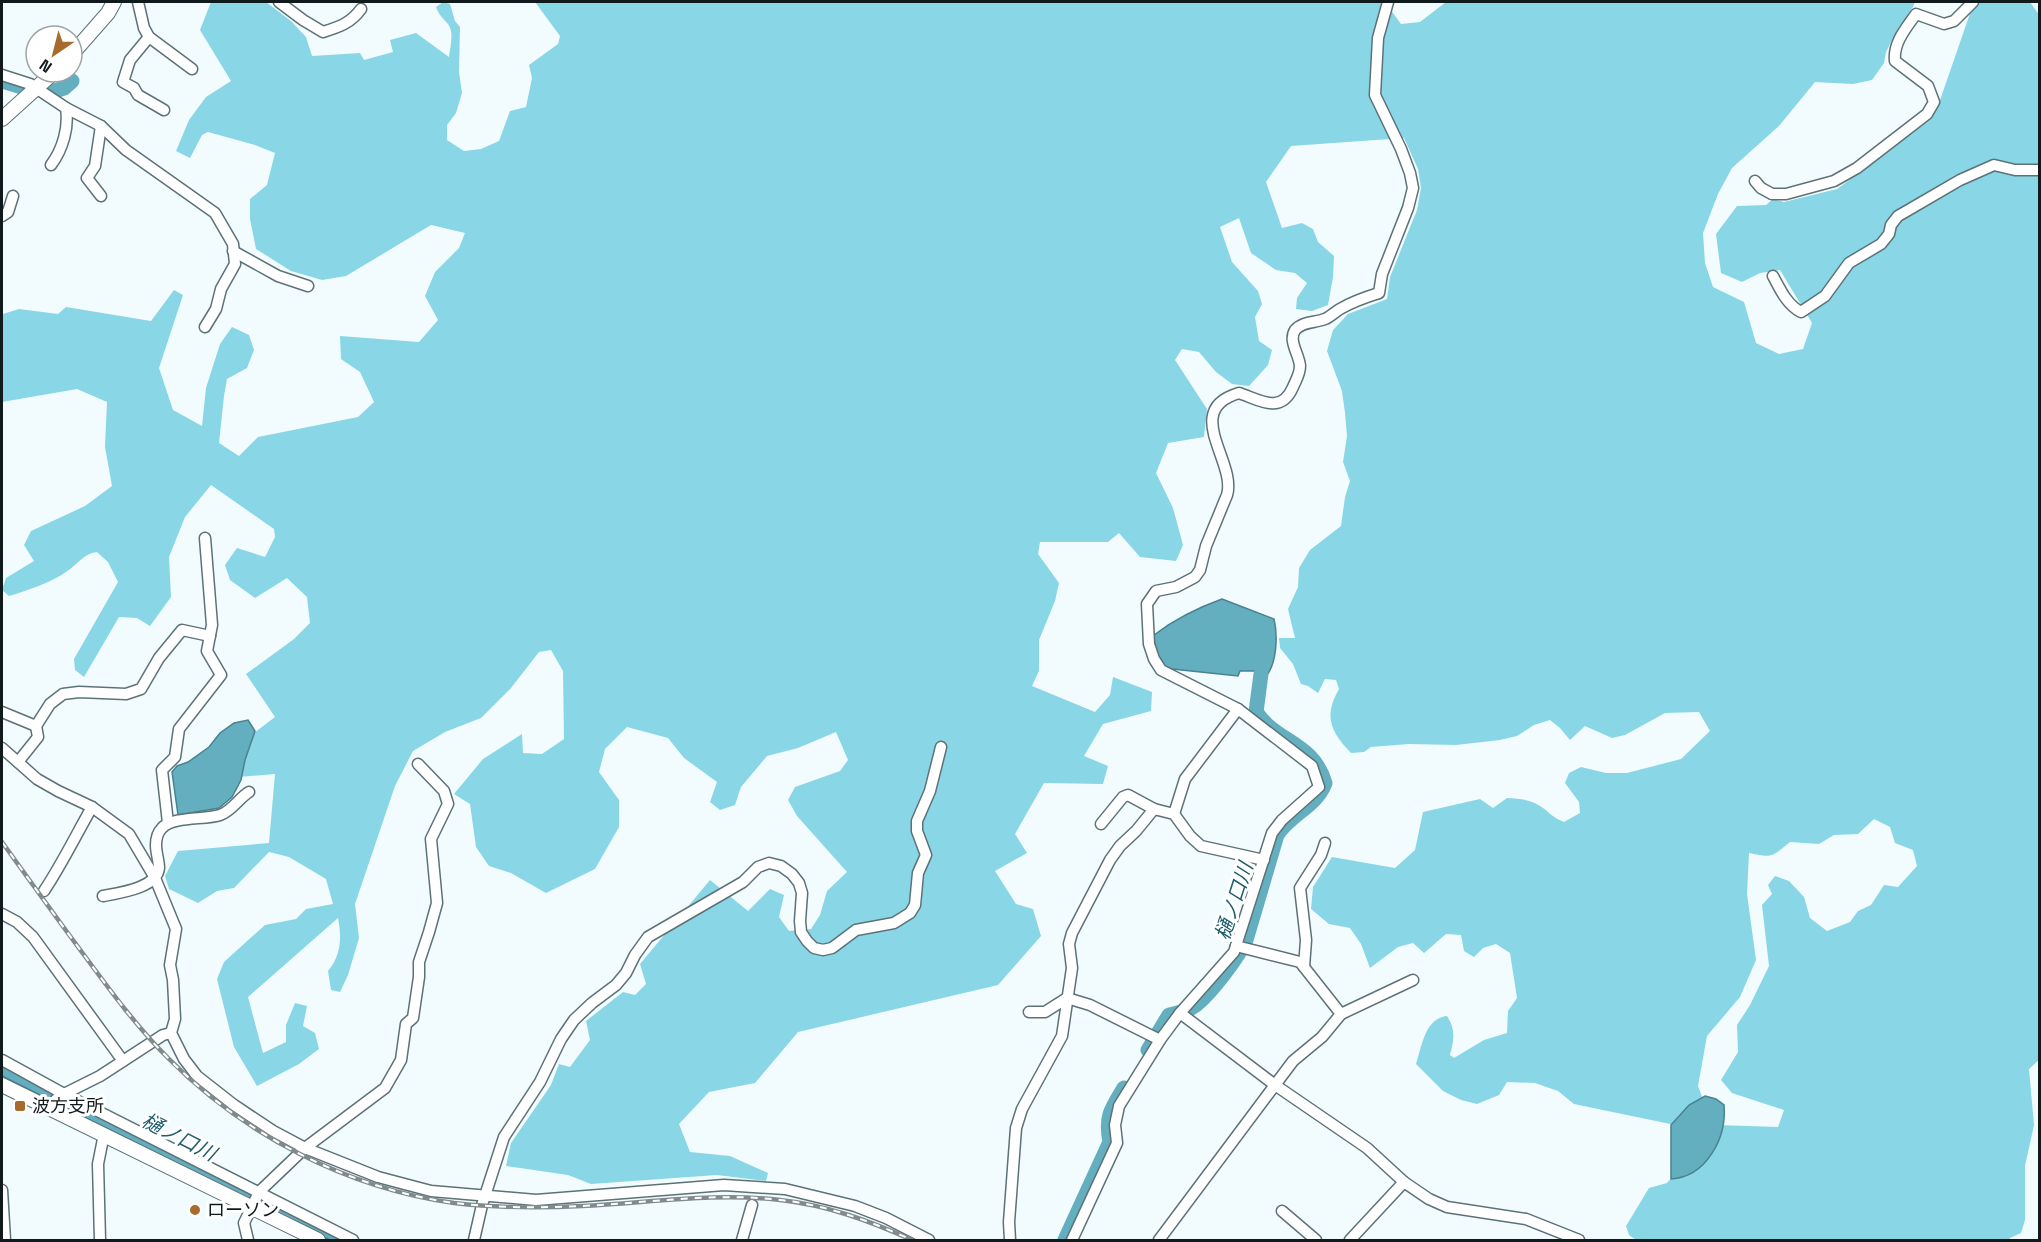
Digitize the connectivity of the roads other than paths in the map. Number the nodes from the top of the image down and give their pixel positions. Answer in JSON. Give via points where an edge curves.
{"nodes":[{"id":1,"x":114,"y":2,"type":"edge"},
{"id":2,"x":138,"y":2,"type":"edge"},
{"id":3,"x":279,"y":2,"type":"edge"},
{"id":4,"x":1388,"y":2,"type":"edge"},
{"id":5,"x":1973,"y":2,"type":"edge"},
{"id":6,"x":361,"y":9,"type":"dead end"},
{"id":7,"x":149,"y":36,"type":"junction"},
{"id":8,"x":84,"y":40,"type":"edge"},
{"id":9,"x":192,"y":69,"type":"dead end"},
{"id":10,"x":2,"y":75,"type":"edge"},
{"id":11,"x":41,"y":84,"type":"edge"},
{"id":12,"x":36,"y":89,"type":"junction"},
{"id":13,"x":66,"y":108,"type":"junction"},
{"id":14,"x":164,"y":110,"type":"dead end"},
{"id":15,"x":2,"y":119,"type":"edge"},
{"id":16,"x":101,"y":126,"type":"junction"},
{"id":17,"x":51,"y":165,"type":"dead end"},
{"id":18,"x":2040,"y":170,"type":"edge"},
{"id":19,"x":1755,"y":181,"type":"dead end"},
{"id":20,"x":13,"y":196,"type":"dead end"},
{"id":21,"x":101,"y":196,"type":"dead end"},
{"id":22,"x":2,"y":216,"type":"edge"},
{"id":23,"x":233,"y":251,"type":"junction"},
{"id":24,"x":1773,"y":276,"type":"dead end"},
{"id":25,"x":308,"y":286,"type":"dead end"},
{"id":26,"x":205,"y":327,"type":"dead end"},
{"id":27,"x":205,"y":538,"type":"dead end"},
{"id":28,"x":210,"y":636,"type":"junction"},
{"id":29,"x":1238,"y":709,"type":"junction"},
{"id":30,"x":2,"y":712,"type":"edge"},
{"id":31,"x":36,"y":726,"type":"junction"},
{"id":32,"x":941,"y":747,"type":"dead end"},
{"id":33,"x":2,"y":748,"type":"edge"},
{"id":34,"x":18,"y":762,"type":"junction"},
{"id":35,"x":418,"y":764,"type":"dead end"},
{"id":36,"x":249,"y":792,"type":"dead end"},
{"id":37,"x":92,"y":807,"type":"junction"},
{"id":38,"x":1154,"y":809,"type":"junction"},
{"id":39,"x":1174,"y":814,"type":"junction"},
{"id":40,"x":168,"y":823,"type":"junction"},
{"id":41,"x":1101,"y":825,"type":"dead end"},
{"id":42,"x":1325,"y":843,"type":"dead end"},
{"id":43,"x":1264,"y":860,"type":"junction"},
{"id":44,"x":155,"y":878,"type":"junction"},
{"id":45,"x":44,"y":891,"type":"dead end"},
{"id":46,"x":104,"y":896,"type":"dead end"},
{"id":47,"x":2,"y":914,"type":"edge"},
{"id":48,"x":1236,"y":946,"type":"junction"},
{"id":49,"x":1304,"y":967,"type":"junction"},
{"id":50,"x":1413,"y":980,"type":"dead end"},
{"id":51,"x":1067,"y":998,"type":"junction"},
{"id":52,"x":1029,"y":1012,"type":"dead end"},
{"id":53,"x":1180,"y":1013,"type":"junction"},
{"id":54,"x":1341,"y":1014,"type":"junction"},
{"id":55,"x":171,"y":1033,"type":"junction"},
{"id":56,"x":1160,"y":1040,"type":"junction"},
{"id":57,"x":2,"y":1060,"type":"edge"},
{"id":58,"x":123,"y":1061,"type":"junction"},
{"id":59,"x":2,"y":1085,"type":"edge"},
{"id":60,"x":1275,"y":1085,"type":"junction"},
{"id":61,"x":56,"y":1100,"type":"junction"},
{"id":62,"x":104,"y":1134,"type":"junction"},
{"id":63,"x":305,"y":1148,"type":"junction"},
{"id":64,"x":1404,"y":1182,"type":"junction"},
{"id":65,"x":2,"y":1190,"type":"edge"},
{"id":66,"x":259,"y":1192,"type":"junction"},
{"id":67,"x":486,"y":1195,"type":"junction"},
{"id":68,"x":752,"y":1205,"type":"dead end"},
{"id":69,"x":250,"y":1207,"type":"junction"},
{"id":70,"x":1282,"y":1212,"type":"dead end"},
{"id":71,"x":5,"y":1240,"type":"edge"},
{"id":72,"x":100,"y":1240,"type":"edge"},
{"id":73,"x":248,"y":1240,"type":"edge"},
{"id":74,"x":318,"y":1240,"type":"edge"},
{"id":75,"x":354,"y":1240,"type":"edge"},
{"id":76,"x":474,"y":1240,"type":"edge"},
{"id":77,"x":742,"y":1240,"type":"edge"},
{"id":78,"x":929,"y":1240,"type":"edge"},
{"id":79,"x":1010,"y":1240,"type":"edge"},
{"id":80,"x":1072,"y":1240,"type":"edge"},
{"id":81,"x":1159,"y":1240,"type":"edge"},
{"id":82,"x":1316,"y":1240,"type":"edge"},
{"id":83,"x":1350,"y":1240,"type":"edge"},
{"id":84,"x":1579,"y":1240,"type":"edge"}],
"edges":[{"from":1,"to":8,"type":"main road"},
{"from":2,"to":7,"type":"street"},
{"from":3,"to":6,"type":"street","via":[[323,32],[353,19]]},
{"from":4,"to":29,"type":"street","via":[[1378,38],[1376,95],[1401,149],[1413,188],[1379,293],[1341,308],[1326,319],[1297,328],[1293,342],[1299,372],[1285,401],[1273,404],[1239,393],[1215,409],[1213,429],[1229,489],[1227,495],[1195,577],[1156,591],[1147,604],[1149,644],[1161,670]]},
{"from":5,"to":19,"type":"street","via":[[1954,21],[1944,24],[1916,14],[1894,52],[1895,61],[1928,86],[1934,102],[1927,114],[1834,181],[1786,194],[1772,194]]},
{"from":7,"to":9,"type":"street"},
{"from":7,"to":14,"type":"street","via":[[130,60],[123,82]]},
{"from":10,"to":12,"type":"street"},
{"from":11,"to":12,"type":"main road"},
{"from":12,"to":13,"type":"street"},
{"from":12,"to":15,"type":"main road"},
{"from":13,"to":16,"type":"street"},
{"from":13,"to":17,"type":"street","via":[[62,146]]},
{"from":16,"to":21,"type":"street","via":[[95,166],[87,178]]},
{"from":16,"to":23,"type":"street","via":[[126,150],[214,213]]},
{"from":18,"to":24,"type":"street","via":[[1994,165],[1898,216],[1881,244],[1849,263],[1825,296],[1801,312],[1785,298]]},
{"from":20,"to":22,"type":"street","via":[[8,212]]},
{"from":23,"to":25,"type":"street","via":[[278,276]]},
{"from":23,"to":26,"type":"street","via":[[235,264]]},
{"from":27,"to":28,"type":"street"},
{"from":28,"to":31,"type":"street","via":[[182,630],[141,689],[126,694],[63,694],[50,704]]},
{"from":28,"to":40,"type":"street","via":[[207,651],[221,675],[180,729],[175,757],[162,770]]},
{"from":29,"to":39,"type":"street","via":[[1185,779]]},
{"from":29,"to":43,"type":"street","via":[[1312,766],[1318,778],[1319,788],[1272,833]]},
{"from":30,"to":31,"type":"street"},
{"from":31,"to":34,"type":"street","via":[[38,737]]},
{"from":32,"to":67,"type":"street","via":[[930,791],[917,821],[926,855],[910,913],[894,923],[856,930],[832,948],[814,948],[801,932],[799,883],[781,866],[769,863],[648,937],[626,973],[574,1020],[561,1039],[540,1082],[504,1137]]},
{"from":33,"to":34,"type":"street"},
{"from":34,"to":37,"type":"street","via":[[38,779]]},
{"from":35,"to":63,"type":"street","via":[[444,791],[448,804],[431,839],[437,903],[419,962],[413,1018],[406,1024],[401,1060],[385,1088]]},
{"from":36,"to":40,"type":"street","via":[[221,815]]},
{"from":37,"to":44,"type":"street","via":[[129,834]]},
{"from":37,"to":45,"type":"street"},
{"from":38,"to":39,"type":"street"},
{"from":38,"to":41,"type":"street","via":[[1128,795]]},
{"from":38,"to":51,"type":"street","via":[[1110,861],[1072,933]]},
{"from":39,"to":43,"type":"street","via":[[1201,846]]},
{"from":40,"to":44,"type":"street","via":[[156,839],[159,869]]},
{"from":42,"to":49,"type":"street","via":[[1299,888],[1306,940]]},
{"from":43,"to":48,"type":"street"},
{"from":44,"to":46,"type":"street","via":[[130,891]]},
{"from":44,"to":55,"type":"street","via":[[176,929],[170,965],[174,1019]]},
{"from":47,"to":58,"type":"street","via":[[33,937]]},
{"from":48,"to":49,"type":"street","via":[[1300,962]]},
{"from":48,"to":53,"type":"street"},
{"from":49,"to":54,"type":"street"},
{"from":50,"to":54,"type":"street"},
{"from":51,"to":52,"type":"street","via":[[1045,1012]]},
{"from":51,"to":56,"type":"street","via":[[1090,1005]]},
{"from":51,"to":79,"type":"street","via":[[1062,1036],[1022,1109],[1016,1128]]},
{"from":53,"to":56,"type":"street"},
{"from":53,"to":60,"type":"street"},
{"from":54,"to":60,"type":"street","via":[[1322,1037],[1293,1061]]},
{"from":55,"to":58,"type":"street"},
{"from":55,"to":63,"type":"street","via":[[197,1076],[234,1105]]},
{"from":56,"to":80,"type":"street","via":[[1119,1106],[1117,1143]]},
{"from":57,"to":61,"type":"street"},
{"from":58,"to":61,"type":"street"},
{"from":59,"to":61,"type":"main road"},
{"from":60,"to":64,"type":"street","via":[[1367,1148]]},
{"from":60,"to":81,"type":"street"},
{"from":61,"to":62,"type":"main road"},
{"from":61,"to":66,"type":"street"},
{"from":62,"to":69,"type":"main road"},
{"from":62,"to":72,"type":"street","via":[[98,1164]]},
{"from":63,"to":66,"type":"street"},
{"from":63,"to":67,"type":"street","via":[[378,1178],[431,1191]]},
{"from":64,"to":83,"type":"street"},
{"from":64,"to":84,"type":"street","via":[[1447,1208],[1526,1219]]},
{"from":65,"to":71,"type":"street"},
{"from":66,"to":69,"type":"street"},
{"from":66,"to":75,"type":"street"},
{"from":67,"to":76,"type":"street"},
{"from":67,"to":78,"type":"street","via":[[536,1200],[724,1185],[785,1189],[855,1206]]},
{"from":68,"to":77,"type":"street"},
{"from":69,"to":73,"type":"street","via":[[244,1223]]},
{"from":69,"to":74,"type":"main road"},
{"from":70,"to":82,"type":"street"}]}
